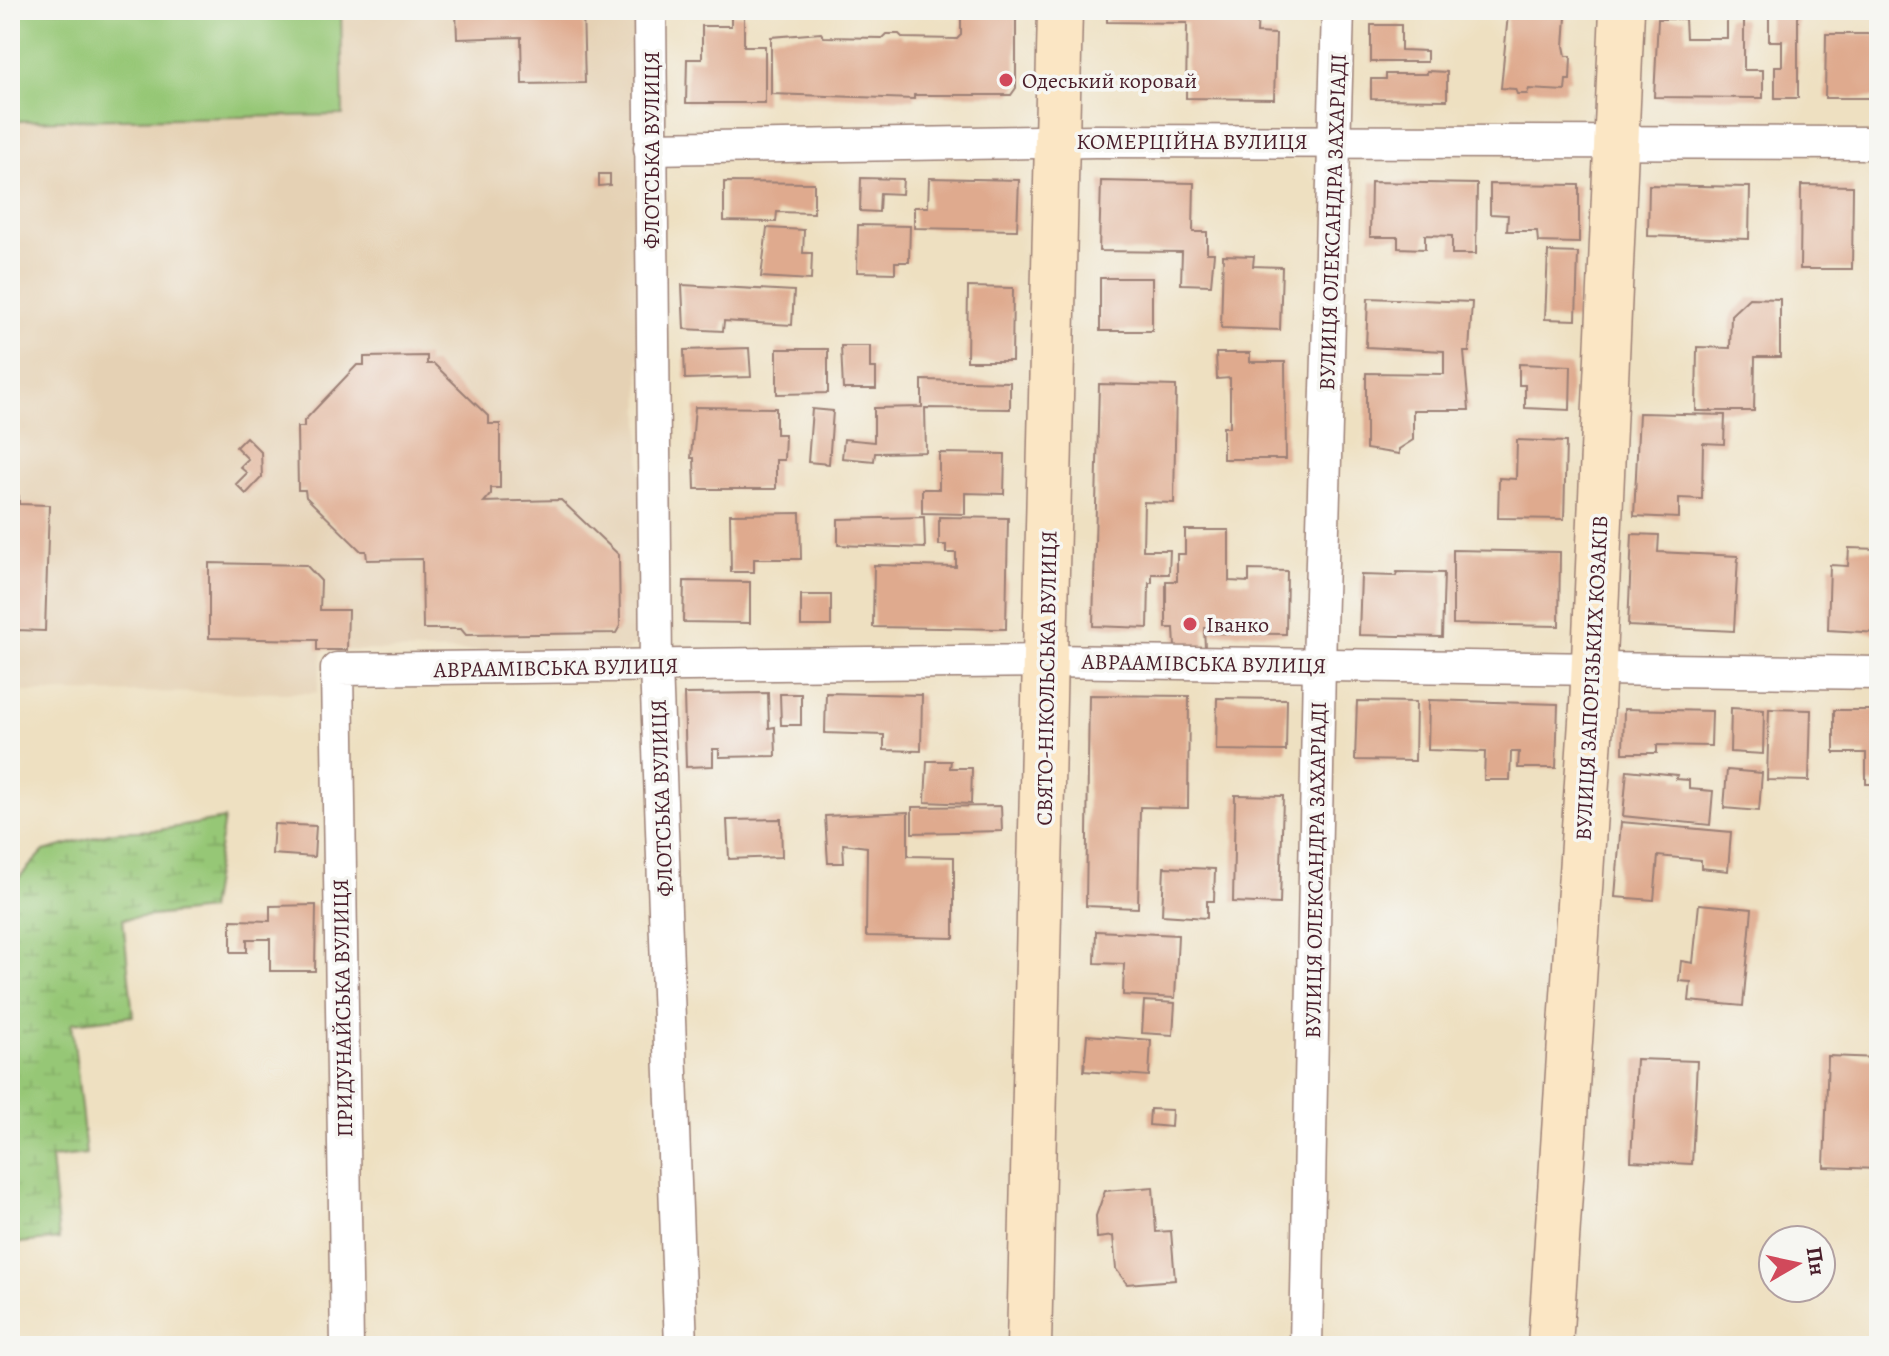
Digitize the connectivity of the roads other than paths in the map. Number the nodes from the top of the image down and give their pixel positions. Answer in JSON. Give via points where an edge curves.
{"nodes":[{"id":1,"x":650,"y":10,"type":"edge"},
{"id":2,"x":1060,"y":10,"type":"edge"},
{"id":3,"x":1338,"y":10,"type":"edge"},
{"id":4,"x":1622,"y":10,"type":"edge"},
{"id":5,"x":1058,"y":141,"type":"junction"},
{"id":6,"x":1335,"y":142,"type":"junction"},
{"id":7,"x":1616,"y":142,"type":"junction"},
{"id":8,"x":1879,"y":143,"type":"edge"},
{"id":9,"x":650,"y":148,"type":"junction"},
{"id":10,"x":1047,"y":661,"type":"junction"},
{"id":11,"x":1319,"y":665,"type":"junction"},
{"id":12,"x":656,"y":666,"type":"junction"},
{"id":13,"x":337,"y":669,"type":"joint"},
{"id":14,"x":1593,"y":669,"type":"junction"},
{"id":15,"x":1879,"y":673,"type":"edge"},
{"id":16,"x":347,"y":1346,"type":"edge"},
{"id":17,"x":681,"y":1346,"type":"edge"},
{"id":18,"x":1029,"y":1346,"type":"edge"},
{"id":19,"x":1306,"y":1346,"type":"edge"},
{"id":20,"x":1550,"y":1346,"type":"edge"}],
"edges":[{"from":1,"to":9,"type":"street","name":"ФЛОТСЬКА ВУЛИЦЯ"},
{"from":2,"to":5,"type":"main road","name":"СВЯТО-НІКОЛЬСЬКА ВУЛИЦЯ"},
{"from":3,"to":6,"type":"street","name":"ВУЛИЦЯ ОЛЕКСАНДРА ЗАХАРІАДІ"},
{"from":4,"to":7,"type":"main road","name":"ВУЛИЦЯ ЗАПОРІЗЬКИХ КОЗАКІВ"},
{"from":5,"to":6,"type":"street","name":"КОМЕРЦІЙНА ВУЛИЦЯ"},
{"from":5,"to":9,"type":"street","name":"КОМЕРЦІЙНА ВУЛИЦЯ"},
{"from":5,"to":10,"type":"main road","name":"СВЯТО-НІКОЛЬСЬКА ВУЛИЦЯ"},
{"from":6,"to":7,"type":"street","name":"КОМЕРЦІЙНА ВУЛИЦЯ"},
{"from":6,"to":11,"type":"street","name":"ВУЛИЦЯ ОЛЕКСАНДРА ЗАХАРІАДІ"},
{"from":7,"to":8,"type":"street","name":"КОМЕРЦІЙНА ВУЛИЦЯ"},
{"from":7,"to":14,"type":"main road","name":"ВУЛИЦЯ ЗАПОРІЗЬКИХ КОЗАКІВ"},
{"from":9,"to":12,"type":"street","name":"ФЛОТСЬКА ВУЛИЦЯ"},
{"from":10,"to":11,"type":"street","name":"АВРААМІВСЬКА ВУЛИЦЯ"},
{"from":10,"to":12,"type":"street","name":"АВРААМІВСЬКА ВУЛИЦЯ"},
{"from":10,"to":18,"type":"main road","name":"СВЯТО-НІКОЛЬСЬКА ВУЛИЦЯ"},
{"from":11,"to":14,"type":"street","name":"АВРААМІВСЬКА ВУЛИЦЯ"},
{"from":11,"to":19,"type":"street","name":"ВУЛИЦЯ ОЛЕКСАНДРА ЗАХАРІАДІ"},
{"from":12,"to":13,"type":"street","name":"АВРААМІВСЬКА ВУЛИЦЯ"},
{"from":12,"to":17,"type":"street","name":"ФЛОТСЬКА ВУЛИЦЯ"},
{"from":13,"to":16,"type":"street","name":"ПРИДУНАЙСЬКА ВУЛИЦЯ"},
{"from":14,"to":15,"type":"street","name":"АВРААМІВСЬКА ВУЛИЦЯ"},
{"from":14,"to":20,"type":"main road","name":"ВУЛИЦЯ ЗАПОРІЗЬКИХ КОЗАКІВ"}]}
